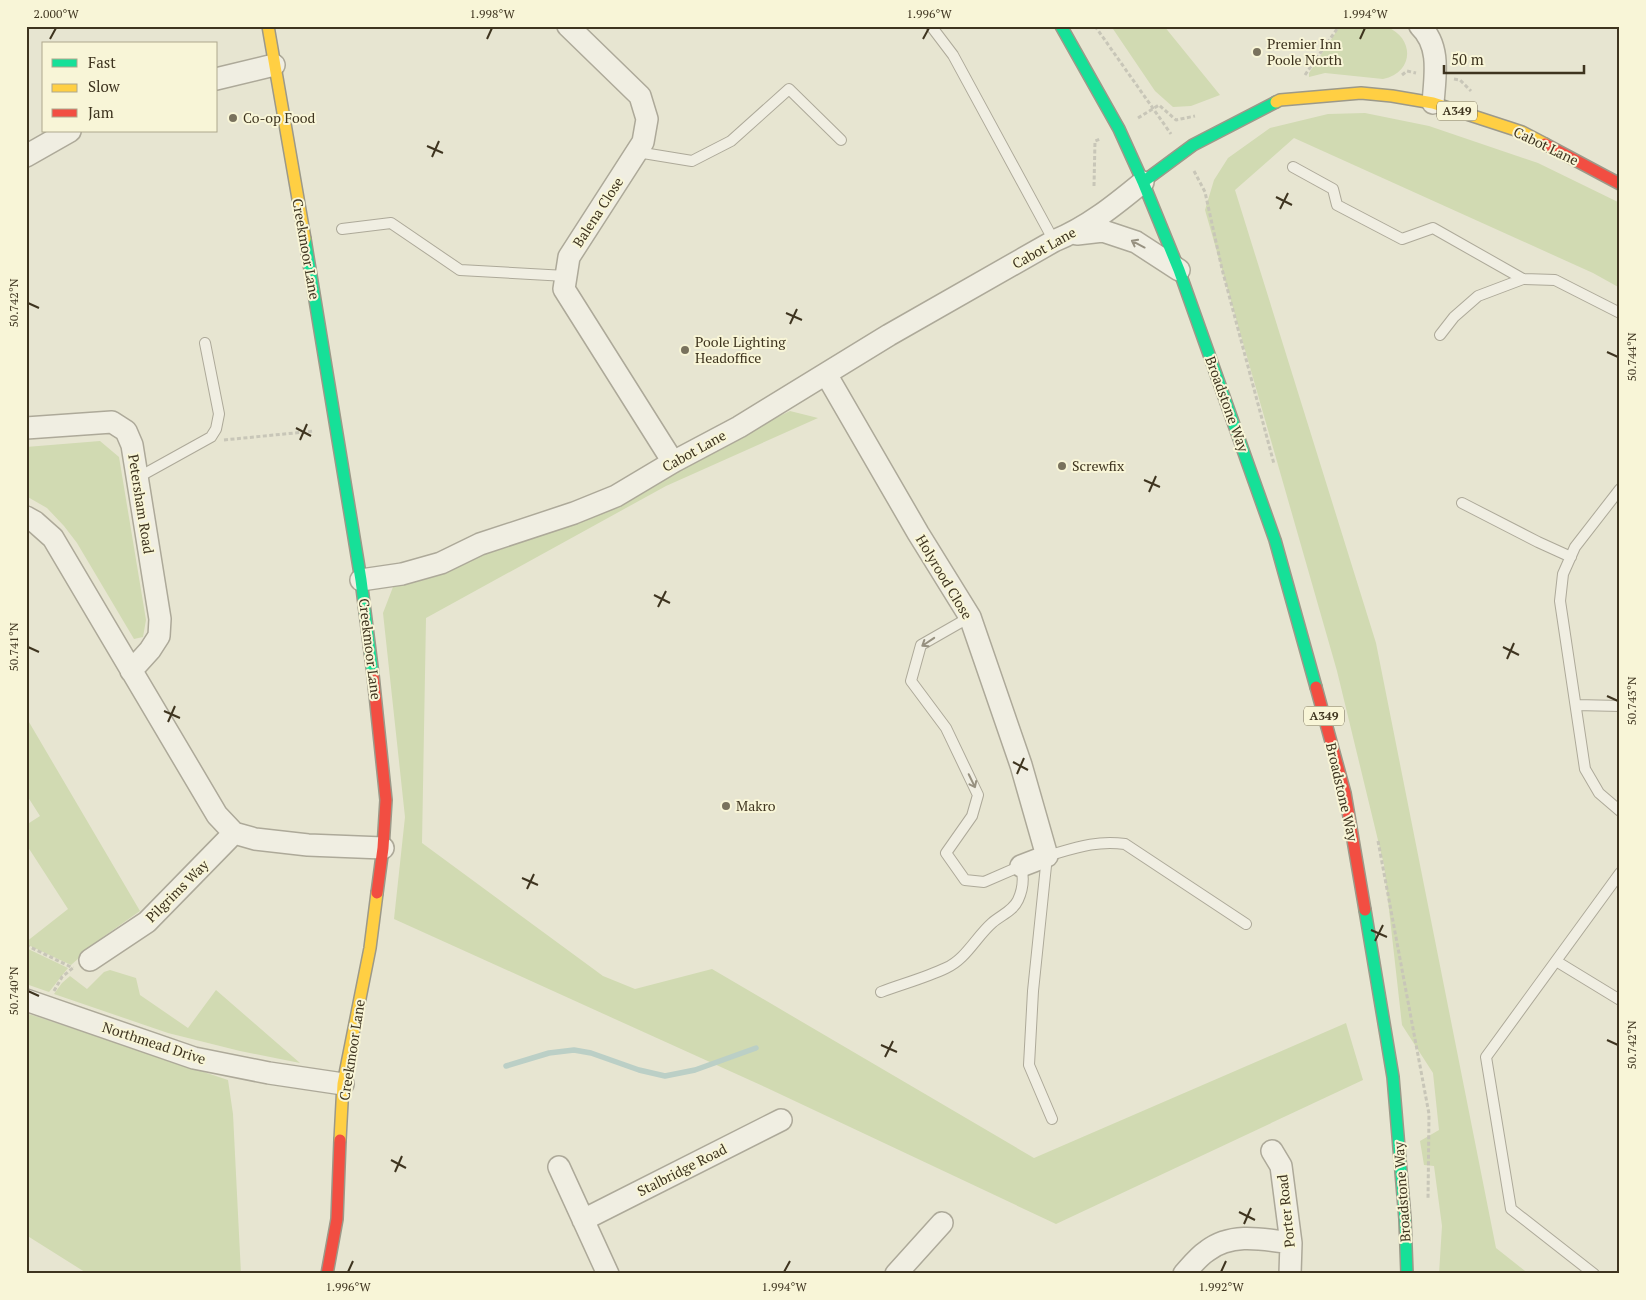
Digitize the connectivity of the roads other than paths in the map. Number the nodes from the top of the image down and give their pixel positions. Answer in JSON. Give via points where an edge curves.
{"nodes":[{"id":1,"x":268,"y":26,"type":"edge"},
{"id":2,"x":568,"y":26,"type":"edge"},
{"id":3,"x":931,"y":26,"type":"edge"},
{"id":4,"x":1061,"y":26,"type":"edge"},
{"id":5,"x":1420,"y":26,"type":"edge"},
{"id":6,"x":274,"y":65,"type":"junction"},
{"id":7,"x":218,"y":78,"type":"edge"},
{"id":8,"x":1432,"y":103,"type":"junction"},
{"id":9,"x":68,"y":132,"type":"edge"},
{"id":10,"x":841,"y":140,"type":"dead end"},
{"id":11,"x":637,"y":152,"type":"junction"},
{"id":12,"x":26,"y":156,"type":"edge"},
{"id":13,"x":1293,"y":167,"type":"dead end"},
{"id":14,"x":1143,"y":182,"type":"junction"},
{"id":15,"x":1620,"y":184,"type":"edge"},
{"id":16,"x":342,"y":229,"type":"dead end"},
{"id":17,"x":1062,"y":238,"type":"junction"},
{"id":18,"x":1179,"y":270,"type":"junction"},
{"id":19,"x":566,"y":276,"type":"junction"},
{"id":20,"x":1523,"y":279,"type":"junction"},
{"id":21,"x":1620,"y":313,"type":"edge"},
{"id":22,"x":1440,"y":335,"type":"dead end"},
{"id":23,"x":205,"y":343,"type":"dead end"},
{"id":24,"x":826,"y":374,"type":"junction"},
{"id":25,"x":26,"y":428,"type":"edge"},
{"id":26,"x":673,"y":462,"type":"junction"},
{"id":27,"x":137,"y":478,"type":"junction"},
{"id":28,"x":1620,"y":489,"type":"edge"},
{"id":29,"x":1462,"y":503,"type":"dead end"},
{"id":30,"x":26,"y":517,"type":"edge"},
{"id":31,"x":1571,"y":557,"type":"junction"},
{"id":32,"x":361,"y":580,"type":"junction"},
{"id":33,"x":970,"y":617,"type":"junction"},
{"id":34,"x":131,"y":671,"type":"junction"},
{"id":35,"x":1576,"y":705,"type":"junction"},
{"id":36,"x":1620,"y":706,"type":"edge"},
{"id":37,"x":1620,"y":811,"type":"edge"},
{"id":38,"x":234,"y":833,"type":"junction"},
{"id":39,"x":383,"y":848,"type":"junction"},
{"id":40,"x":1047,"y":856,"type":"junction"},
{"id":41,"x":1021,"y":866,"type":"junction"},
{"id":42,"x":1620,"y":873,"type":"edge"},
{"id":43,"x":1246,"y":924,"type":"dead end"},
{"id":44,"x":1556,"y":961,"type":"junction"},
{"id":45,"x":82,"y":964,"type":"road end"},
{"id":46,"x":881,"y":992,"type":"dead end"},
{"id":47,"x":1620,"y":1000,"type":"edge"},
{"id":48,"x":35,"y":1003,"type":"edge"},
{"id":49,"x":343,"y":1084,"type":"junction"},
{"id":50,"x":1052,"y":1119,"type":"dead end"},
{"id":51,"x":781,"y":1120,"type":"dead end"},
{"id":52,"x":1272,"y":1151,"type":"dead end"},
{"id":53,"x":559,"y":1167,"type":"dead end"},
{"id":54,"x":583,"y":1220,"type":"junction"},
{"id":55,"x":942,"y":1223,"type":"dead end"},
{"id":56,"x":1291,"y":1242,"type":"junction"},
{"id":57,"x":327,"y":1274,"type":"edge"},
{"id":58,"x":608,"y":1274,"type":"edge"},
{"id":59,"x":896,"y":1274,"type":"edge"},
{"id":60,"x":1184,"y":1274,"type":"edge"},
{"id":61,"x":1290,"y":1274,"type":"edge"},
{"id":62,"x":1407,"y":1274,"type":"edge"},
{"id":63,"x":1594,"y":1274,"type":"edge"}],
"edges":[{"from":1,"to":6,"type":"main road","name":"Creekmoor Lane"},
{"from":2,"to":11,"type":"street","name":"Balena Close","via":[[640,96],[647,119],[643,142]]},
{"from":3,"to":17,"type":"lane","via":[[953,55]]},
{"from":4,"to":14,"type":"main road","name":"Broadstone Way","via":[[1119,129]]},
{"from":5,"to":8,"type":"street","via":[[1434,48],[1436,66]]},
{"from":6,"to":7,"type":"street"},
{"from":6,"to":32,"type":"main road","name":"Creekmoor Lane"},
{"from":8,"to":14,"type":"main road","name":"Cabot Lane","number":"A349","via":[[1361,93],[1280,100],[1193,145]]},
{"from":8,"to":15,"type":"main road","name":"Cabot Lane","number":"A349","via":[[1522,132]]},
{"from":9,"to":12,"type":"street"},
{"from":10,"to":11,"type":"lane","via":[[789,89],[731,141],[692,160]]},
{"from":11,"to":19,"type":"street","name":"Balena Close","via":[[569,257]]},
{"from":13,"to":20,"type":"lane","via":[[1334,189],[1336,205],[1402,239],[1433,228]]},
{"from":14,"to":17,"type":"street","name":"Cabot Lane","via":[[1105,214]]},
{"from":14,"to":18,"type":"main road","name":"Broadstone Way","number":"A349"},
{"from":16,"to":19,"type":"lane","via":[[391,223],[460,270]]},
{"from":18,"to":17,"type":"street","one_way":true,"via":[[1136,242],[1103,231]]},
{"from":17,"to":24,"type":"street","name":"Cabot Lane"},
{"from":18,"to":62,"type":"main road","name":"Broadstone Way","number":"A349","via":[[1275,540],[1345,793],[1393,1077]]},
{"from":19,"to":26,"type":"street","name":"Balena Close","via":[[564,289]]},
{"from":20,"to":21,"type":"lane","via":[[1555,280]]},
{"from":20,"to":22,"type":"lane","via":[[1478,296]]},
{"from":23,"to":27,"type":"lane","via":[[219,414],[216,429],[211,437]]},
{"from":24,"to":26,"type":"street","name":"Cabot Lane","via":[[739,427]]},
{"from":24,"to":33,"type":"street","name":"Holyrood Close"},
{"from":25,"to":27,"type":"street","name":"Petersham Road","via":[[112,422],[126,432],[132,445]]},
{"from":26,"to":32,"type":"street","name":"Cabot Lane","via":[[616,496],[574,513],[480,544],[441,563],[402,574]]},
{"from":27,"to":34,"type":"street","name":"Petersham Road","via":[[160,619],[159,636]]},
{"from":28,"to":31,"type":"lane","via":[[1575,547]]},
{"from":29,"to":31,"type":"lane"},
{"from":30,"to":34,"type":"street","via":[[53,538]]},
{"from":31,"to":35,"type":"lane","via":[[1563,574],[1560,602]]},
{"from":32,"to":39,"type":"main road","name":"Creekmoor Lane","via":[[386,800]]},
{"from":33,"to":40,"type":"street","name":"Holyrood Close","via":[[1021,765]]},
{"from":33,"to":41,"type":"lane","one_way":true,"via":[[921,645],[911,681],[946,728],[978,794],[972,816],[946,853],[965,880],[984,882]]},
{"from":34,"to":38,"type":"street","via":[[217,814]]},
{"from":35,"to":36,"type":"lane"},
{"from":35,"to":37,"type":"lane","via":[[1585,769],[1599,793]]},
{"from":38,"to":39,"type":"street","via":[[255,839],[308,845]]},
{"from":38,"to":45,"type":"street","name":"Pilgrims Way","via":[[147,922]]},
{"from":39,"to":49,"type":"main road","name":"Creekmoor Lane","via":[[370,948]]},
{"from":40,"to":41,"type":"street"},
{"from":40,"to":43,"type":"lane","via":[[1095,842],[1126,844]]},
{"from":40,"to":50,"type":"lane","via":[[1029,1065]]},
{"from":41,"to":46,"type":"lane","via":[[1024,877],[1018,901],[1009,912],[979,934],[962,958],[947,968]]},
{"from":42,"to":44,"type":"lane"},
{"from":44,"to":47,"type":"lane"},
{"from":44,"to":63,"type":"lane","via":[[1486,1057],[1511,1209]]},
{"from":48,"to":49,"type":"street","name":"Northmead Drive","via":[[194,1058]]},
{"from":49,"to":57,"type":"main road","name":"Creekmoor Lane","via":[[337,1219]]},
{"from":51,"to":54,"type":"street","name":"Stalbridge Road"},
{"from":52,"to":56,"type":"street","name":"Porter Road","via":[[1281,1166]]},
{"from":53,"to":54,"type":"street"},
{"from":54,"to":58,"type":"street"},
{"from":55,"to":59,"type":"street"},
{"from":56,"to":60,"type":"street","via":[[1229,1239],[1207,1251]]},
{"from":56,"to":61,"type":"street","name":"Porter Road"}]}
